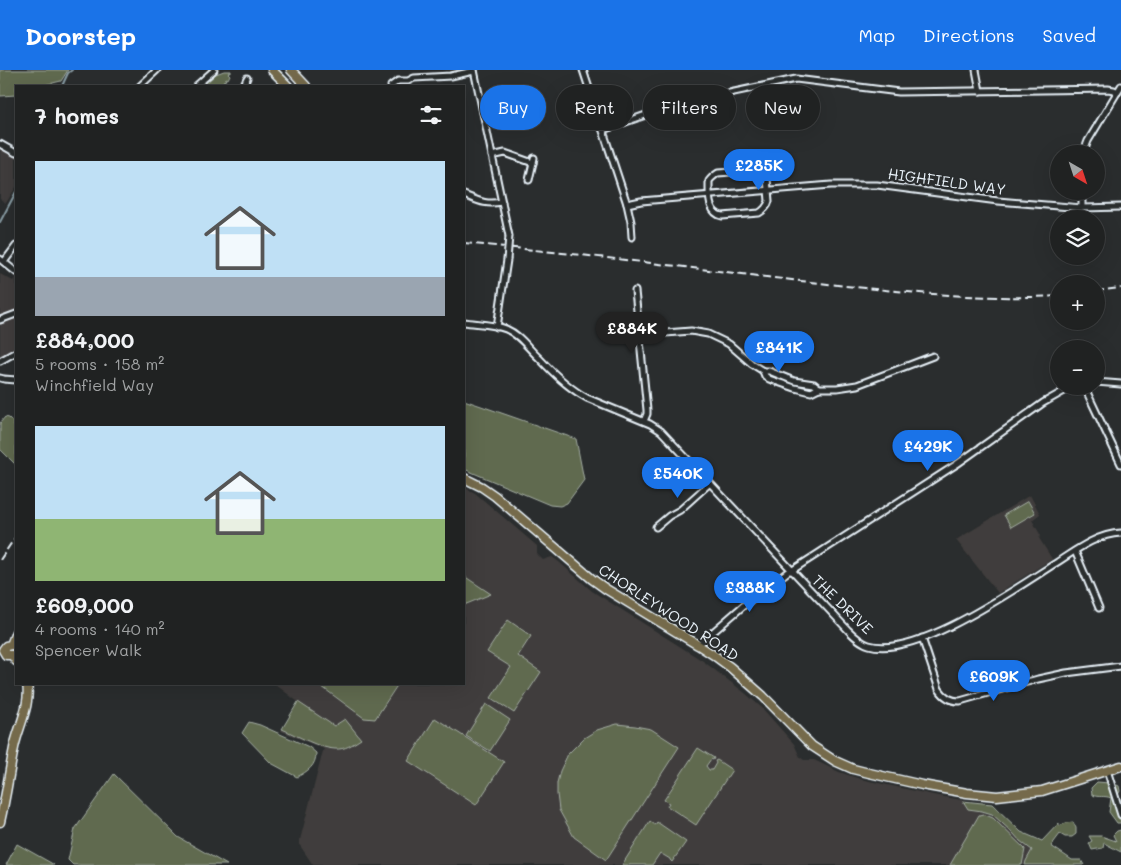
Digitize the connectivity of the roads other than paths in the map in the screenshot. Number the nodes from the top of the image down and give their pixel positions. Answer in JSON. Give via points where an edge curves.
{"nodes":[{"id":1,"x":157,"y":70,"type":"edge"},
{"id":2,"x":214,"y":70,"type":"edge"},
{"id":3,"x":272,"y":70,"type":"edge"},
{"id":4,"x":291,"y":70,"type":"edge"},
{"id":5,"x":474,"y":70,"type":"edge"},
{"id":6,"x":583,"y":70,"type":"edge"},
{"id":7,"x":976,"y":70,"type":"edge"},
{"id":8,"x":209,"y":72,"type":"edge"},
{"id":9,"x":247,"y":78,"type":"dead end"},
{"id":10,"x":408,"y":84,"type":"edge"},
{"id":11,"x":141,"y":85,"type":"edge"},
{"id":12,"x":197,"y":85,"type":"edge"},
{"id":13,"x":244,"y":85,"type":"edge"},
{"id":14,"x":287,"y":85,"type":"edge"},
{"id":15,"x":305,"y":85,"type":"edge"},
{"id":16,"x":392,"y":85,"type":"edge"},
{"id":17,"x":588,"y":85,"type":"edge"},
{"id":18,"x":1120,"y":89,"type":"edge"},
{"id":19,"x":980,"y":91,"type":"junction"},
{"id":20,"x":633,"y":119,"type":"edge"},
{"id":21,"x":603,"y":130,"type":"edge"},
{"id":22,"x":0,"y":144,"type":"edge"},
{"id":23,"x":1086,"y":145,"type":"edge"},
{"id":24,"x":15,"y":152,"type":"edge"},
{"id":25,"x":492,"y":156,"type":"junction"},
{"id":26,"x":530,"y":180,"type":"dead end"},
{"id":27,"x":769,"y":190,"type":"junction"},
{"id":28,"x":465,"y":195,"type":"edge"},
{"id":29,"x":709,"y":195,"type":"junction"},
{"id":30,"x":1082,"y":200,"type":"edge"},
{"id":31,"x":502,"y":202,"type":"junction"},
{"id":32,"x":627,"y":204,"type":"junction"},
{"id":33,"x":1121,"y":207,"type":"edge"},
{"id":34,"x":1082,"y":208,"type":"junction"},
{"id":35,"x":632,"y":237,"type":"dead end"},
{"id":36,"x":15,"y":247,"type":"edge"},
{"id":37,"x":2,"y":260,"type":"edge"},
{"id":38,"x":15,"y":271,"type":"edge"},
{"id":39,"x":635,"y":291,"type":"dead end"},
{"id":40,"x":15,"y":314,"type":"edge"},
{"id":41,"x":0,"y":320,"type":"edge"},
{"id":42,"x":465,"y":322,"type":"edge"},
{"id":43,"x":497,"y":326,"type":"junction"},
{"id":44,"x":640,"y":335,"type":"junction"},
{"id":45,"x":15,"y":353,"type":"edge"},
{"id":46,"x":933,"y":356,"type":"dead end"},
{"id":47,"x":0,"y":361,"type":"edge"},
{"id":48,"x":2,"y":378,"type":"edge"},
{"id":49,"x":15,"y":380,"type":"edge"},
{"id":50,"x":1105,"y":383,"type":"edge"},
{"id":51,"x":1121,"y":384,"type":"edge"},
{"id":52,"x":1057,"y":395,"type":"edge"},
{"id":53,"x":1088,"y":395,"type":"edge"},
{"id":54,"x":644,"y":422,"type":"junction"},
{"id":55,"x":1121,"y":464,"type":"edge"},
{"id":56,"x":465,"y":479,"type":"edge"},
{"id":57,"x":710,"y":483,"type":"junction"},
{"id":58,"x":656,"y":527,"type":"dead end"},
{"id":59,"x":1121,"y":533,"type":"edge"},
{"id":60,"x":1075,"y":551,"type":"junction"},
{"id":61,"x":791,"y":571,"type":"junction"},
{"id":62,"x":1099,"y":608,"type":"dead end"},
{"id":63,"x":15,"y":635,"type":"edge"},
{"id":64,"x":922,"y":638,"type":"junction"},
{"id":65,"x":698,"y":645,"type":"junction"},
{"id":66,"x":10,"y":651,"type":"edge"},
{"id":67,"x":1120,"y":667,"type":"edge"},
{"id":68,"x":27,"y":685,"type":"edge"},
{"id":69,"x":1121,"y":766,"type":"edge"},
{"id":70,"x":1107,"y":770,"type":"junction"},
{"id":71,"x":1121,"y":814,"type":"edge"},
{"id":72,"x":0,"y":822,"type":"edge"}],
"edges":[{"from":1,"to":11,"type":"street"},
{"from":2,"to":8,"type":"street"},
{"from":3,"to":14,"type":"main road"},
{"from":4,"to":15,"type":"main road"},
{"from":5,"to":10,"type":"street","via":[[451,76],[414,78]]},
{"from":5,"to":25,"type":"street"},
{"from":6,"to":17,"type":"street"},
{"from":7,"to":19,"type":"street"},
{"from":8,"to":12,"type":"street"},
{"from":9,"to":13,"type":"street"},
{"from":10,"to":16,"type":"street","via":[[398,81]]},
{"from":18,"to":19,"type":"street"},
{"from":18,"to":23,"type":"street"},
{"from":19,"to":20,"type":"street","via":[[899,92],[796,79],[677,104]]},
{"from":21,"to":32,"type":"street"},
{"from":22,"to":24,"type":"street"},
{"from":25,"to":26,"type":"street","via":[[505,153],[534,160]]},
{"from":25,"to":31,"type":"street"},
{"from":27,"to":29,"type":"street","name":"HIGHFIELD WAY"},
{"from":27,"to":29,"type":"street","via":[[767,178],[756,170],[716,174],[709,182]]},
{"from":27,"to":29,"type":"street","via":[[769,203],[761,212],[722,216],[711,208]]},
{"from":27,"to":34,"type":"street","name":"HIGHFIELD WAY","via":[[877,185]]},
{"from":28,"to":31,"type":"street","via":[[486,203]]},
{"from":29,"to":32,"type":"street","name":"HIGHFIELD WAY"},
{"from":30,"to":34,"type":"street"},
{"from":31,"to":43,"type":"street","bridge":true,"via":[[508,236]]},
{"from":32,"to":35,"type":"street"},
{"from":33,"to":34,"type":"street","name":"HIGHFIELD WAY"},
{"from":36,"to":37,"type":"street"},
{"from":37,"to":38,"type":"street"},
{"from":39,"to":44,"type":"street"},
{"from":40,"to":41,"type":"street"},
{"from":42,"to":43,"type":"street"},
{"from":43,"to":54,"type":"street","name":"THE DRIVE","via":[[520,338],[579,394]]},
{"from":44,"to":46,"type":"street","via":[[691,331],[708,334],[729,344],[763,371],[764,376],[811,392],[819,388],[857,385]]},
{"from":44,"to":54,"type":"street","via":[[648,410]]},
{"from":45,"to":47,"type":"street"},
{"from":48,"to":49,"type":"street"},
{"from":50,"to":51,"type":"street"},
{"from":52,"to":61,"type":"street"},
{"from":53,"to":55,"type":"street"},
{"from":54,"to":57,"type":"street","name":"THE DRIVE","via":[[661,431]]},
{"from":56,"to":65,"type":"main road","name":"CHORLEYWOOD ROAD","via":[[495,496],[606,589]]},
{"from":57,"to":58,"type":"street"},
{"from":57,"to":61,"type":"street","name":"THE DRIVE"},
{"from":59,"to":60,"type":"street","name":"THE DRIVE","via":[[1102,536]]},
{"from":60,"to":62,"type":"street"},
{"from":60,"to":64,"type":"street","name":"THE DRIVE","via":[[969,616]]},
{"from":61,"to":64,"type":"street","name":"THE DRIVE","via":[[854,636],[866,644],[899,646]]},
{"from":61,"to":65,"type":"street"},
{"from":63,"to":66,"type":"main road"},
{"from":64,"to":67,"type":"street","via":[[939,689],[943,696],[954,701],[1066,673]]},
{"from":65,"to":70,"type":"main road","name":"CHORLEYWOOD ROAD","via":[[763,696],[805,741],[853,769],[922,785],[996,796],[1042,791]]},
{"from":68,"to":72,"type":"main road","via":[[29,694],[14,746]]},
{"from":69,"to":70,"type":"main road","name":"CHORLEYWOOD ROAD"},
{"from":70,"to":71,"type":"street"}]}
